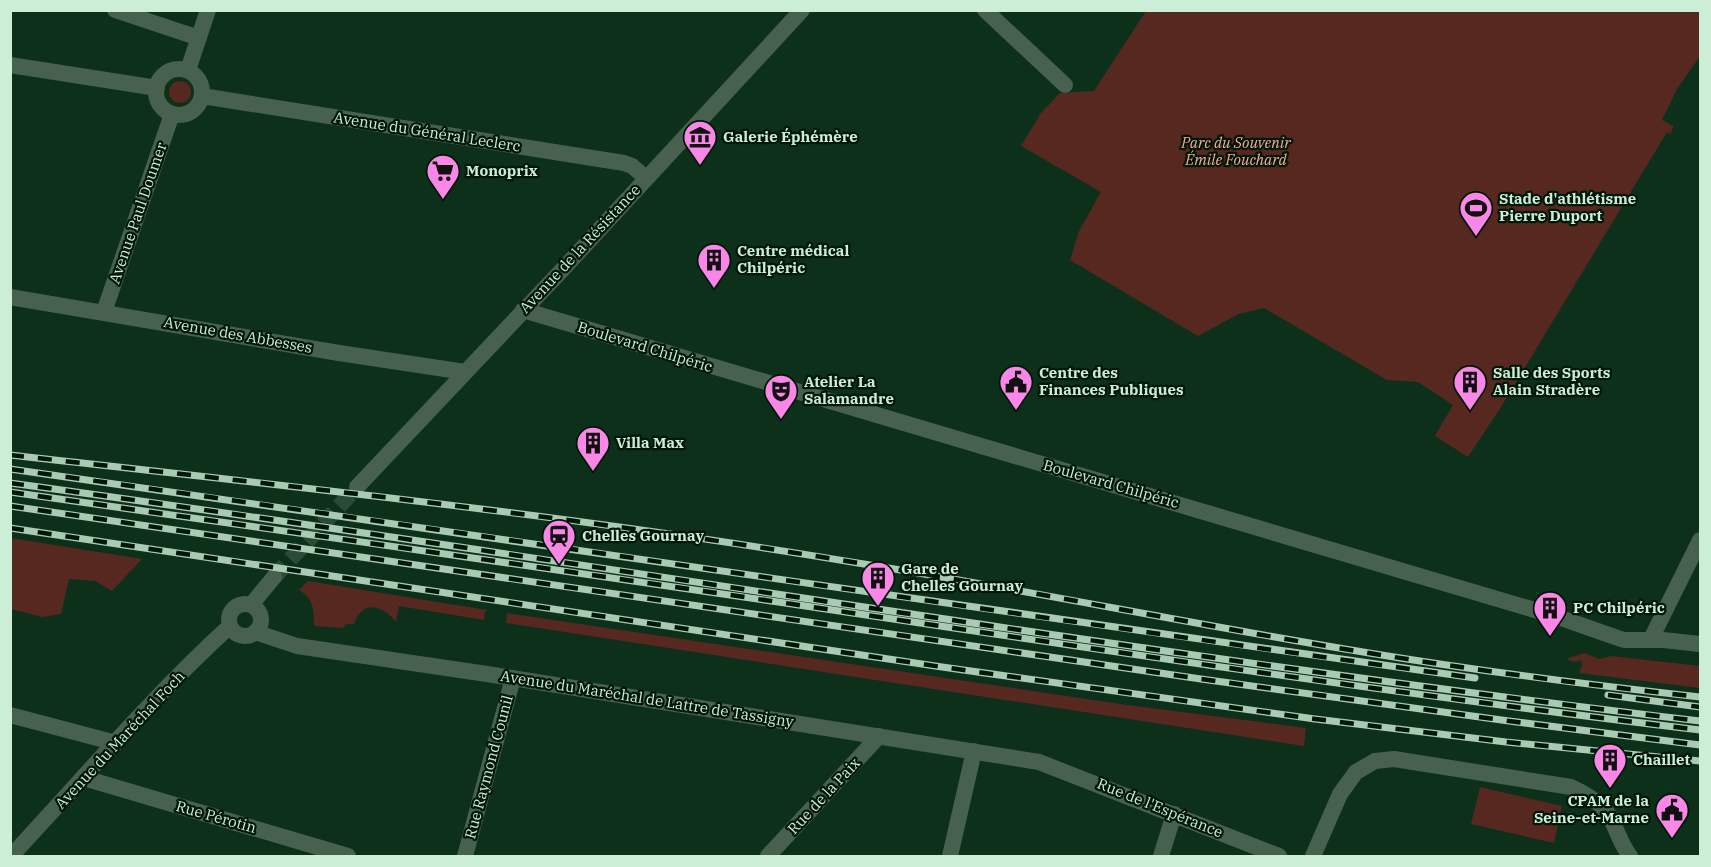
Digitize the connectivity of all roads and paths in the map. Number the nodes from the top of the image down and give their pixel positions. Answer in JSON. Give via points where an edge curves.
{"nodes":[{"id":1,"x":115,"y":10,"type":"edge"},
{"id":2,"x":208,"y":10,"type":"edge"},
{"id":3,"x":802,"y":10,"type":"edge"},
{"id":4,"x":985,"y":10,"type":"edge"},
{"id":5,"x":199,"y":38,"type":"junction"},
{"id":6,"x":10,"y":65,"type":"edge"},
{"id":7,"x":188,"y":70,"type":"junction"},
{"id":8,"x":1065,"y":86,"type":"dead end"},
{"id":9,"x":156,"y":88,"type":"junction"},
{"id":10,"x":202,"y":96,"type":"junction"},
{"id":11,"x":172,"y":114,"type":"junction"},
{"id":12,"x":646,"y":178,"type":"junction"},
{"id":13,"x":10,"y":297,"type":"edge"},
{"id":14,"x":523,"y":310,"type":"junction"},
{"id":15,"x":104,"y":312,"type":"junction"},
{"id":16,"x":465,"y":372,"type":"junction"},
{"id":17,"x":357,"y":487,"type":"tunnel mouth"},
{"id":18,"x":1701,"y":540,"type":"edge"},
{"id":19,"x":274,"y":577,"type":"tunnel mouth"},
{"id":20,"x":251,"y":605,"type":"junction"},
{"id":21,"x":230,"y":626,"type":"junction"},
{"id":22,"x":255,"y":632,"type":"junction"},
{"id":23,"x":1650,"y":639,"type":"junction"},
{"id":24,"x":1701,"y":644,"type":"edge"},
{"id":25,"x":513,"y":678,"type":"junction"},
{"id":26,"x":10,"y":715,"type":"edge"},
{"id":27,"x":879,"y":736,"type":"junction"},
{"id":28,"x":116,"y":743,"type":"junction"},
{"id":29,"x":974,"y":751,"type":"junction"},
{"id":30,"x":1039,"y":762,"type":"joint"},
{"id":31,"x":84,"y":778,"type":"junction"},
{"id":32,"x":1174,"y":814,"type":"junction"},
{"id":33,"x":11,"y":856,"type":"edge"},
{"id":34,"x":348,"y":856,"type":"edge"},
{"id":35,"x":465,"y":856,"type":"edge"},
{"id":36,"x":768,"y":856,"type":"edge"},
{"id":37,"x":950,"y":856,"type":"edge"},
{"id":38,"x":1161,"y":856,"type":"edge"},
{"id":39,"x":1280,"y":856,"type":"edge"},
{"id":40,"x":1313,"y":856,"type":"edge"},
{"id":41,"x":1630,"y":856,"type":"edge"}],
"edges":[{"from":1,"to":5,"type":"street"},
{"from":2,"to":5,"type":"street"},
{"from":3,"to":12,"type":"street","name":"Avenue de la Résistance"},
{"from":4,"to":8,"type":"street"},
{"from":5,"to":7,"type":"street"},
{"from":6,"to":9,"type":"street"},
{"from":7,"to":9,"type":"street","via":[[168,72]]},
{"from":7,"to":10,"type":"street","via":[[200,81]]},
{"from":9,"to":11,"type":"street","via":[[159,102]]},
{"from":10,"to":11,"type":"street","via":[[190,113]]},
{"from":10,"to":12,"type":"street","name":"Avenue du Général Leclerc","via":[[620,162]]},
{"from":11,"to":15,"type":"street","name":"Avenue Paul Doumer"},
{"from":12,"to":14,"type":"street","name":"Avenue de la Résistance"},
{"from":13,"to":15,"type":"street","name":"Avenue des Abbesses"},
{"from":14,"to":16,"type":"street","name":"Avenue de la Résistance"},
{"from":14,"to":23,"type":"street","name":"Boulevard Chilpéric","via":[[1178,503],[1624,640]]},
{"from":15,"to":16,"type":"street","name":"Avenue des Abbesses"},
{"from":16,"to":17,"type":"street","name":"Avenue de la Résistance"},
{"from":18,"to":23,"type":"street"},
{"from":19,"to":20,"type":"street","name":"Avenue du Maréchal Foch"},
{"from":20,"to":21,"type":"street","name":"Avenue du Maréchal Foch","via":[[241,604],[232,610]]},
{"from":20,"to":22,"type":"street","via":[[261,617]]},
{"from":21,"to":22,"type":"street","via":[[241,635]]},
{"from":21,"to":28,"type":"street","name":"Avenue du Maréchal Foch"},
{"from":22,"to":25,"type":"street","name":"Avenue du Maréchal de Lattre de Tassigny","via":[[297,646]]},
{"from":23,"to":24,"type":"street","name":"Boulevard Chilpéric"},
{"from":25,"to":27,"type":"street","name":"Avenue du Maréchal de Lattre de Tassigny"},
{"from":25,"to":35,"type":"street","name":"Rue Raymond Counil"},
{"from":26,"to":28,"type":"street"},
{"from":27,"to":29,"type":"street","name":"Avenue du Maréchal de Lattre de Tassigny"},
{"from":27,"to":36,"type":"street","name":"Rue de la Paix"},
{"from":28,"to":31,"type":"street","name":"Avenue du Maréchal Foch"},
{"from":29,"to":30,"type":"street","name":"Avenue du Maréchal de Lattre de Tassigny"},
{"from":29,"to":37,"type":"street"},
{"from":30,"to":32,"type":"street","name":"Rue de l'Espérance"},
{"from":31,"to":33,"type":"street","name":"Avenue du Maréchal Foch"},
{"from":31,"to":34,"type":"street","name":"Rue Pérotin"},
{"from":32,"to":38,"type":"street"},
{"from":32,"to":39,"type":"street","name":"Rue de l'Espérance"},
{"from":40,"to":41,"type":"street","via":[[1340,794],[1356,772],[1375,761],[1394,759],[1571,787],[1590,796],[1609,815]]}]}
